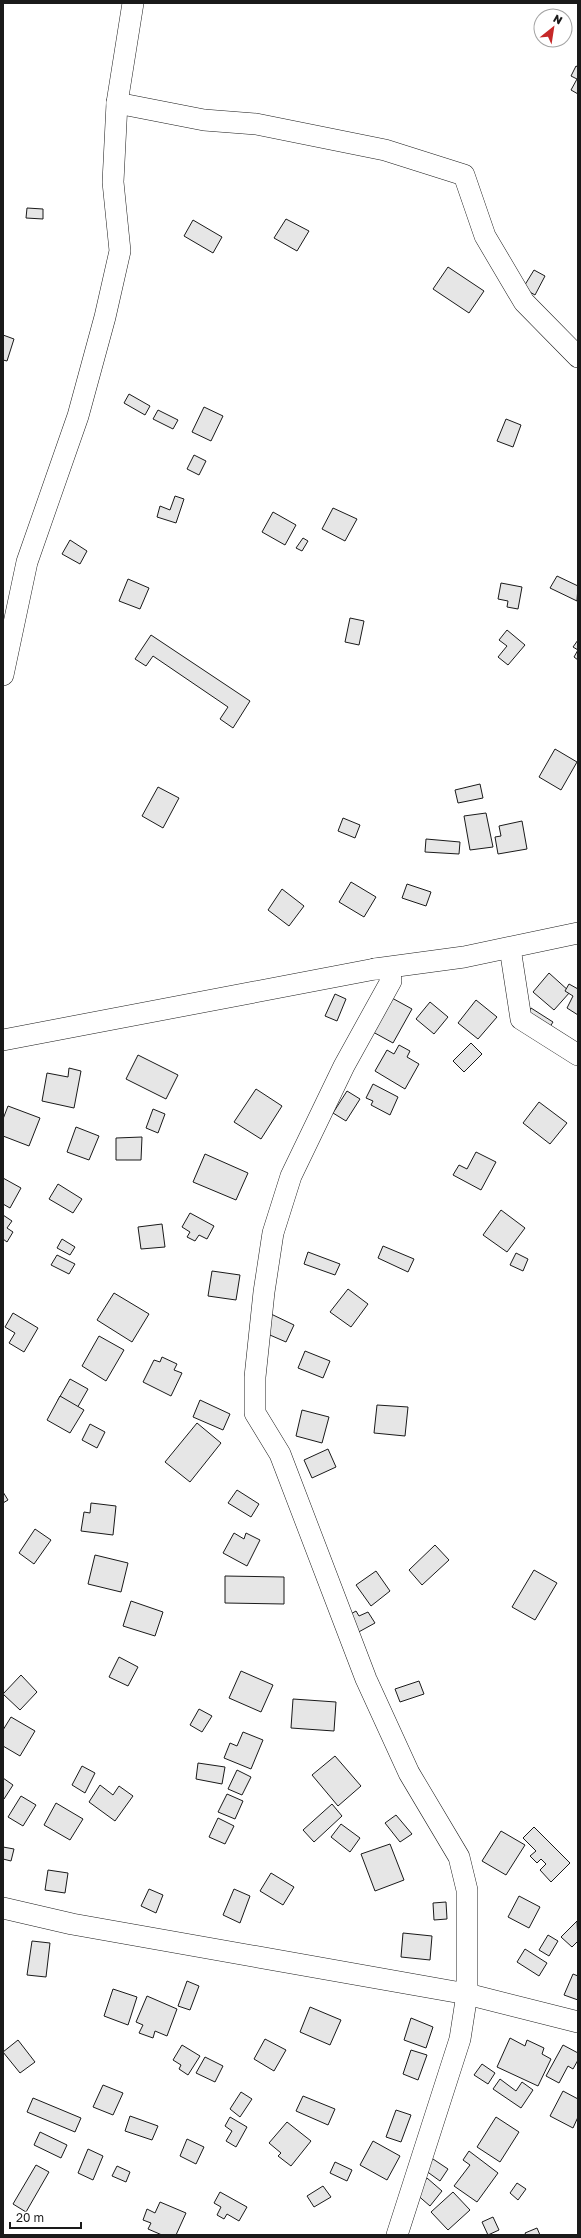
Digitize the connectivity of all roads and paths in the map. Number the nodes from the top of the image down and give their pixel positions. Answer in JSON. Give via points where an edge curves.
{"nodes":[{"id":1,"x":133,"y":3,"type":"edge"},
{"id":2,"x":117,"y":103,"type":"junction"},
{"id":3,"x":578,"y":357,"type":"edge"},
{"id":4,"x":3,"y":675,"type":"edge"},
{"id":5,"x":578,"y":933,"type":"edge"},
{"id":6,"x":510,"y":948,"type":"junction"},
{"id":7,"x":375,"y":969,"type":"junction"},
{"id":8,"x":3,"y":1040,"type":"edge"},
{"id":9,"x":578,"y":1054,"type":"edge"},
{"id":10,"x":3,"y":1908,"type":"edge"},
{"id":11,"x":468,"y":1994,"type":"junction"},
{"id":12,"x":578,"y":2022,"type":"edge"},
{"id":13,"x":397,"y":2235,"type":"edge"}],
"edges":[{"from":1,"to":2,"type":"street"},
{"from":2,"to":3,"type":"street","via":[[204,120],[256,124],[377,149],[464,175],[485,236],[524,302]]},
{"from":2,"to":4,"type":"street","via":[[113,182],[120,251],[78,416],[27,562]]},
{"from":5,"to":6,"type":"street"},
{"from":6,"to":7,"type":"street","via":[[464,958]]},
{"from":6,"to":9,"type":"street","via":[[521,1019]]},
{"from":7,"to":8,"type":"street"},
{"from":7,"to":11,"type":"street","via":[[384,969],[390,973],[391,981],[344,1066],[291,1176],[273,1233],[255,1376],[255,1412],[280,1454],[366,1678],[409,1774],[459,1857],[467,1890]]},
{"from":10,"to":11,"type":"street","via":[[72,1924]]},
{"from":11,"to":12,"type":"street"},
{"from":11,"to":13,"type":"street","via":[[460,2039]]}]}
